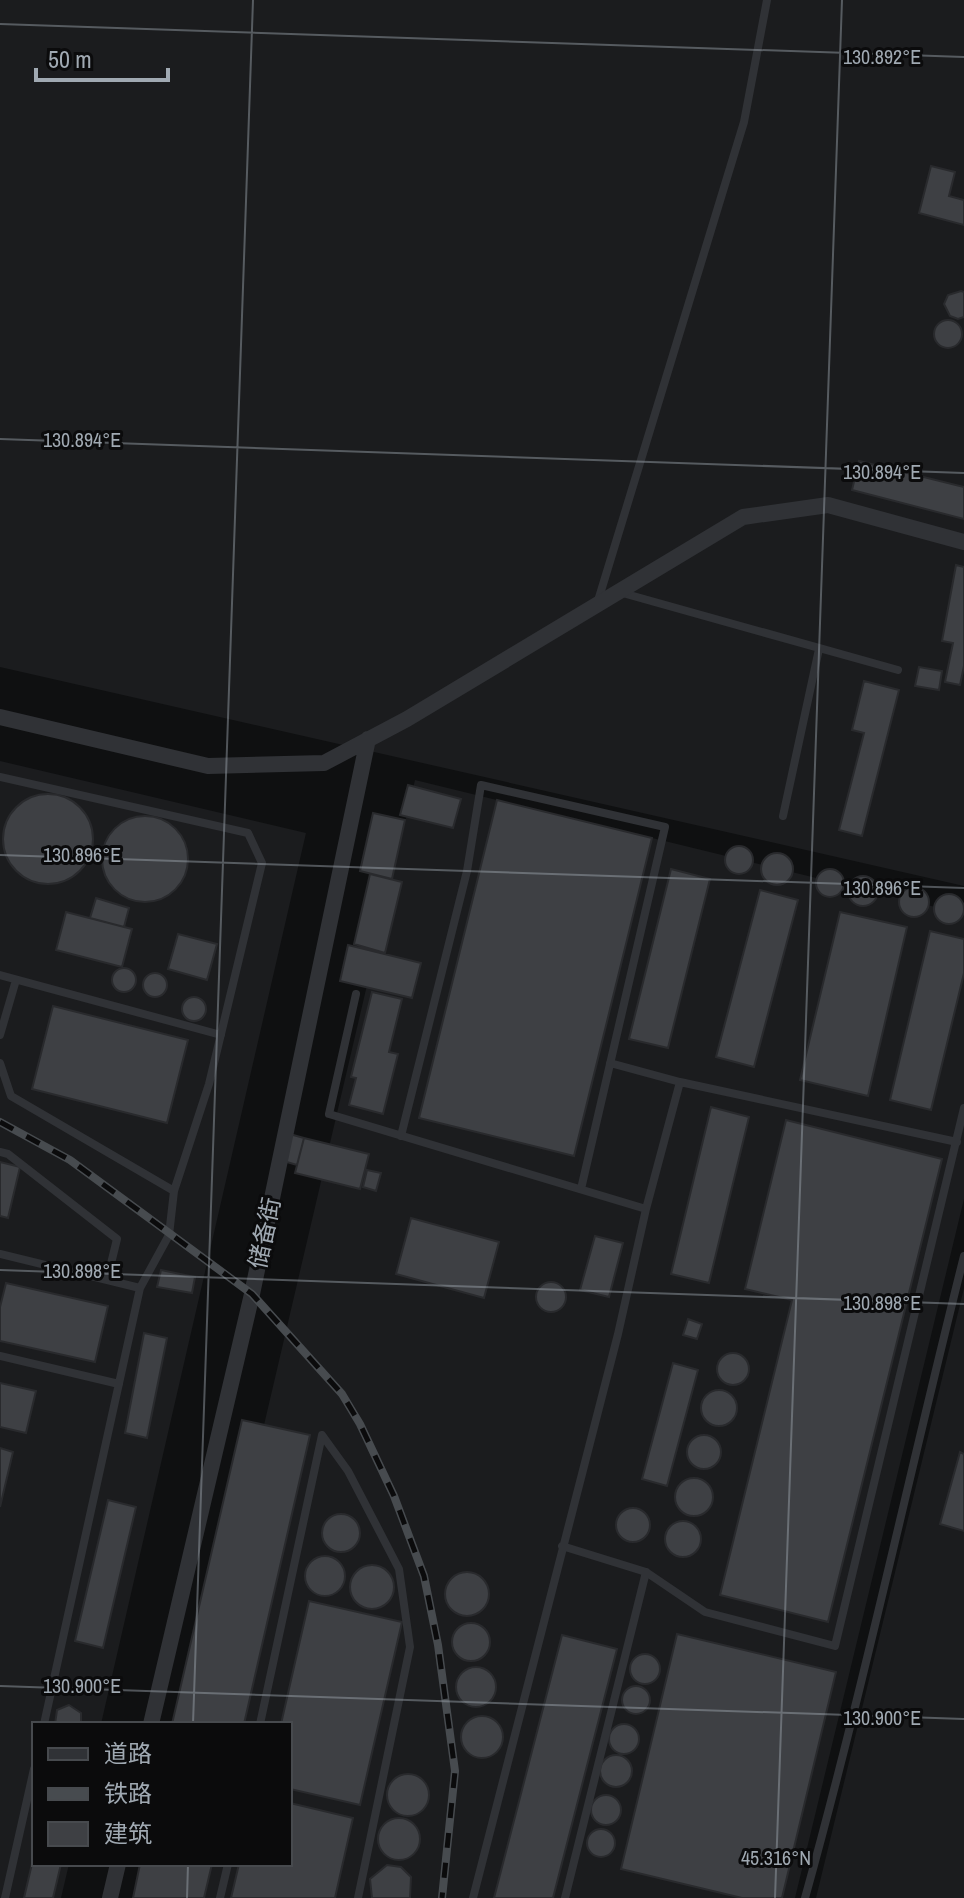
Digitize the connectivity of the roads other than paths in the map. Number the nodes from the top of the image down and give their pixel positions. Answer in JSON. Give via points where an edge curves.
{"nodes":[{"id":1,"x":767,"y":0,"type":"edge"},
{"id":2,"x":964,"y":542,"type":"edge"},
{"id":3,"x":618,"y":592,"type":"junction"},
{"id":4,"x":597,"y":605,"type":"junction"},
{"id":5,"x":819,"y":649,"type":"junction"},
{"id":6,"x":898,"y":670,"type":"dead end"},
{"id":7,"x":0,"y":717,"type":"edge"},
{"id":8,"x":368,"y":739,"type":"junction"},
{"id":9,"x":0,"y":777,"type":"edge"},
{"id":10,"x":783,"y":816,"type":"dead end"},
{"id":11,"x":0,"y":975,"type":"edge"},
{"id":12,"x":16,"y":980,"type":"junction"},
{"id":13,"x":356,"y":994,"type":"dead end"},
{"id":14,"x":0,"y":1035,"type":"edge"},
{"id":15,"x":221,"y":1035,"type":"junction"},
{"id":16,"x":0,"y":1063,"type":"edge"},
{"id":17,"x":610,"y":1063,"type":"junction"},
{"id":18,"x":680,"y":1082,"type":"junction"},
{"id":19,"x":964,"y":1108,"type":"edge"},
{"id":20,"x":401,"y":1136,"type":"junction"},
{"id":21,"x":957,"y":1142,"type":"junction"},
{"id":22,"x":0,"y":1152,"type":"edge"},
{"id":23,"x":581,"y":1189,"type":"junction"},
{"id":24,"x":174,"y":1191,"type":"junction"},
{"id":25,"x":646,"y":1209,"type":"junction"},
{"id":26,"x":0,"y":1254,"type":"edge"},
{"id":27,"x":964,"y":1256,"type":"edge"},
{"id":28,"x":107,"y":1280,"type":"junction"},
{"id":29,"x":140,"y":1288,"type":"junction"},
{"id":30,"x":0,"y":1356,"type":"edge"},
{"id":31,"x":119,"y":1384,"type":"junction"},
{"id":32,"x":562,"y":1546,"type":"junction"},
{"id":33,"x":646,"y":1572,"type":"junction"},
{"id":34,"x":44,"y":1722,"type":"edge"},
{"id":35,"x":151,"y":1722,"type":"edge"},
{"id":36,"x":260,"y":1722,"type":"edge"},
{"id":37,"x":32,"y":1778,"type":"edge"},
{"id":38,"x":118,"y":1866,"type":"edge"},
{"id":39,"x":228,"y":1866,"type":"edge"},
{"id":40,"x":5,"y":1898,"type":"edge"},
{"id":41,"x":110,"y":1898,"type":"edge"},
{"id":42,"x":220,"y":1898,"type":"edge"},
{"id":43,"x":358,"y":1898,"type":"edge"},
{"id":44,"x":473,"y":1898,"type":"edge"},
{"id":45,"x":565,"y":1898,"type":"edge"},
{"id":46,"x":805,"y":1898,"type":"edge"}],
"edges":[{"from":1,"to":4,"type":"lane","via":[[744,122]]},
{"from":2,"to":3,"type":"street","via":[[828,505],[743,517]]},
{"from":3,"to":4,"type":"street"},
{"from":3,"to":5,"type":"lane"},
{"from":4,"to":8,"type":"street"},
{"from":5,"to":6,"type":"lane"},
{"from":5,"to":10,"type":"lane"},
{"from":7,"to":8,"type":"street","via":[[208,766],[324,763]]},
{"from":8,"to":35,"type":"street","name":"储备街","via":[[252,1294]]},
{"from":9,"to":15,"type":"lane","via":[[248,833],[262,863]]},
{"from":11,"to":12,"type":"lane"},
{"from":12,"to":14,"type":"lane"},
{"from":12,"to":15,"type":"lane"},
{"from":13,"to":20,"type":"lane","via":[[329,1114]]},
{"from":15,"to":24,"type":"lane"},
{"from":16,"to":24,"type":"lane","via":[[11,1096]]},
{"from":17,"to":18,"type":"lane"},
{"from":17,"to":20,"type":"lane","via":[[665,827],[481,785],[467,871]]},
{"from":17,"to":23,"type":"lane"},
{"from":18,"to":21,"type":"lane"},
{"from":18,"to":25,"type":"lane"},
{"from":19,"to":21,"type":"lane"},
{"from":20,"to":23,"type":"lane"},
{"from":21,"to":33,"type":"lane","via":[[835,1646],[705,1612]]},
{"from":22,"to":28,"type":"lane","via":[[117,1239]]},
{"from":23,"to":25,"type":"lane"},
{"from":24,"to":29,"type":"lane","via":[[169,1235]]},
{"from":25,"to":32,"type":"lane"},
{"from":26,"to":28,"type":"lane"},
{"from":27,"to":46,"type":"lane","via":[[844,1759]]},
{"from":28,"to":29,"type":"lane"},
{"from":29,"to":31,"type":"lane"},
{"from":30,"to":31,"type":"lane"},
{"from":31,"to":34,"type":"lane"},
{"from":32,"to":33,"type":"lane"},
{"from":32,"to":44,"type":"lane"},
{"from":33,"to":45,"type":"lane"},
{"from":36,"to":43,"type":"lane","via":[[322,1435],[348,1471],[399,1569],[410,1647]]},
{"from":37,"to":40,"type":"lane"},
{"from":38,"to":41,"type":"street"},
{"from":39,"to":42,"type":"lane"}]}
